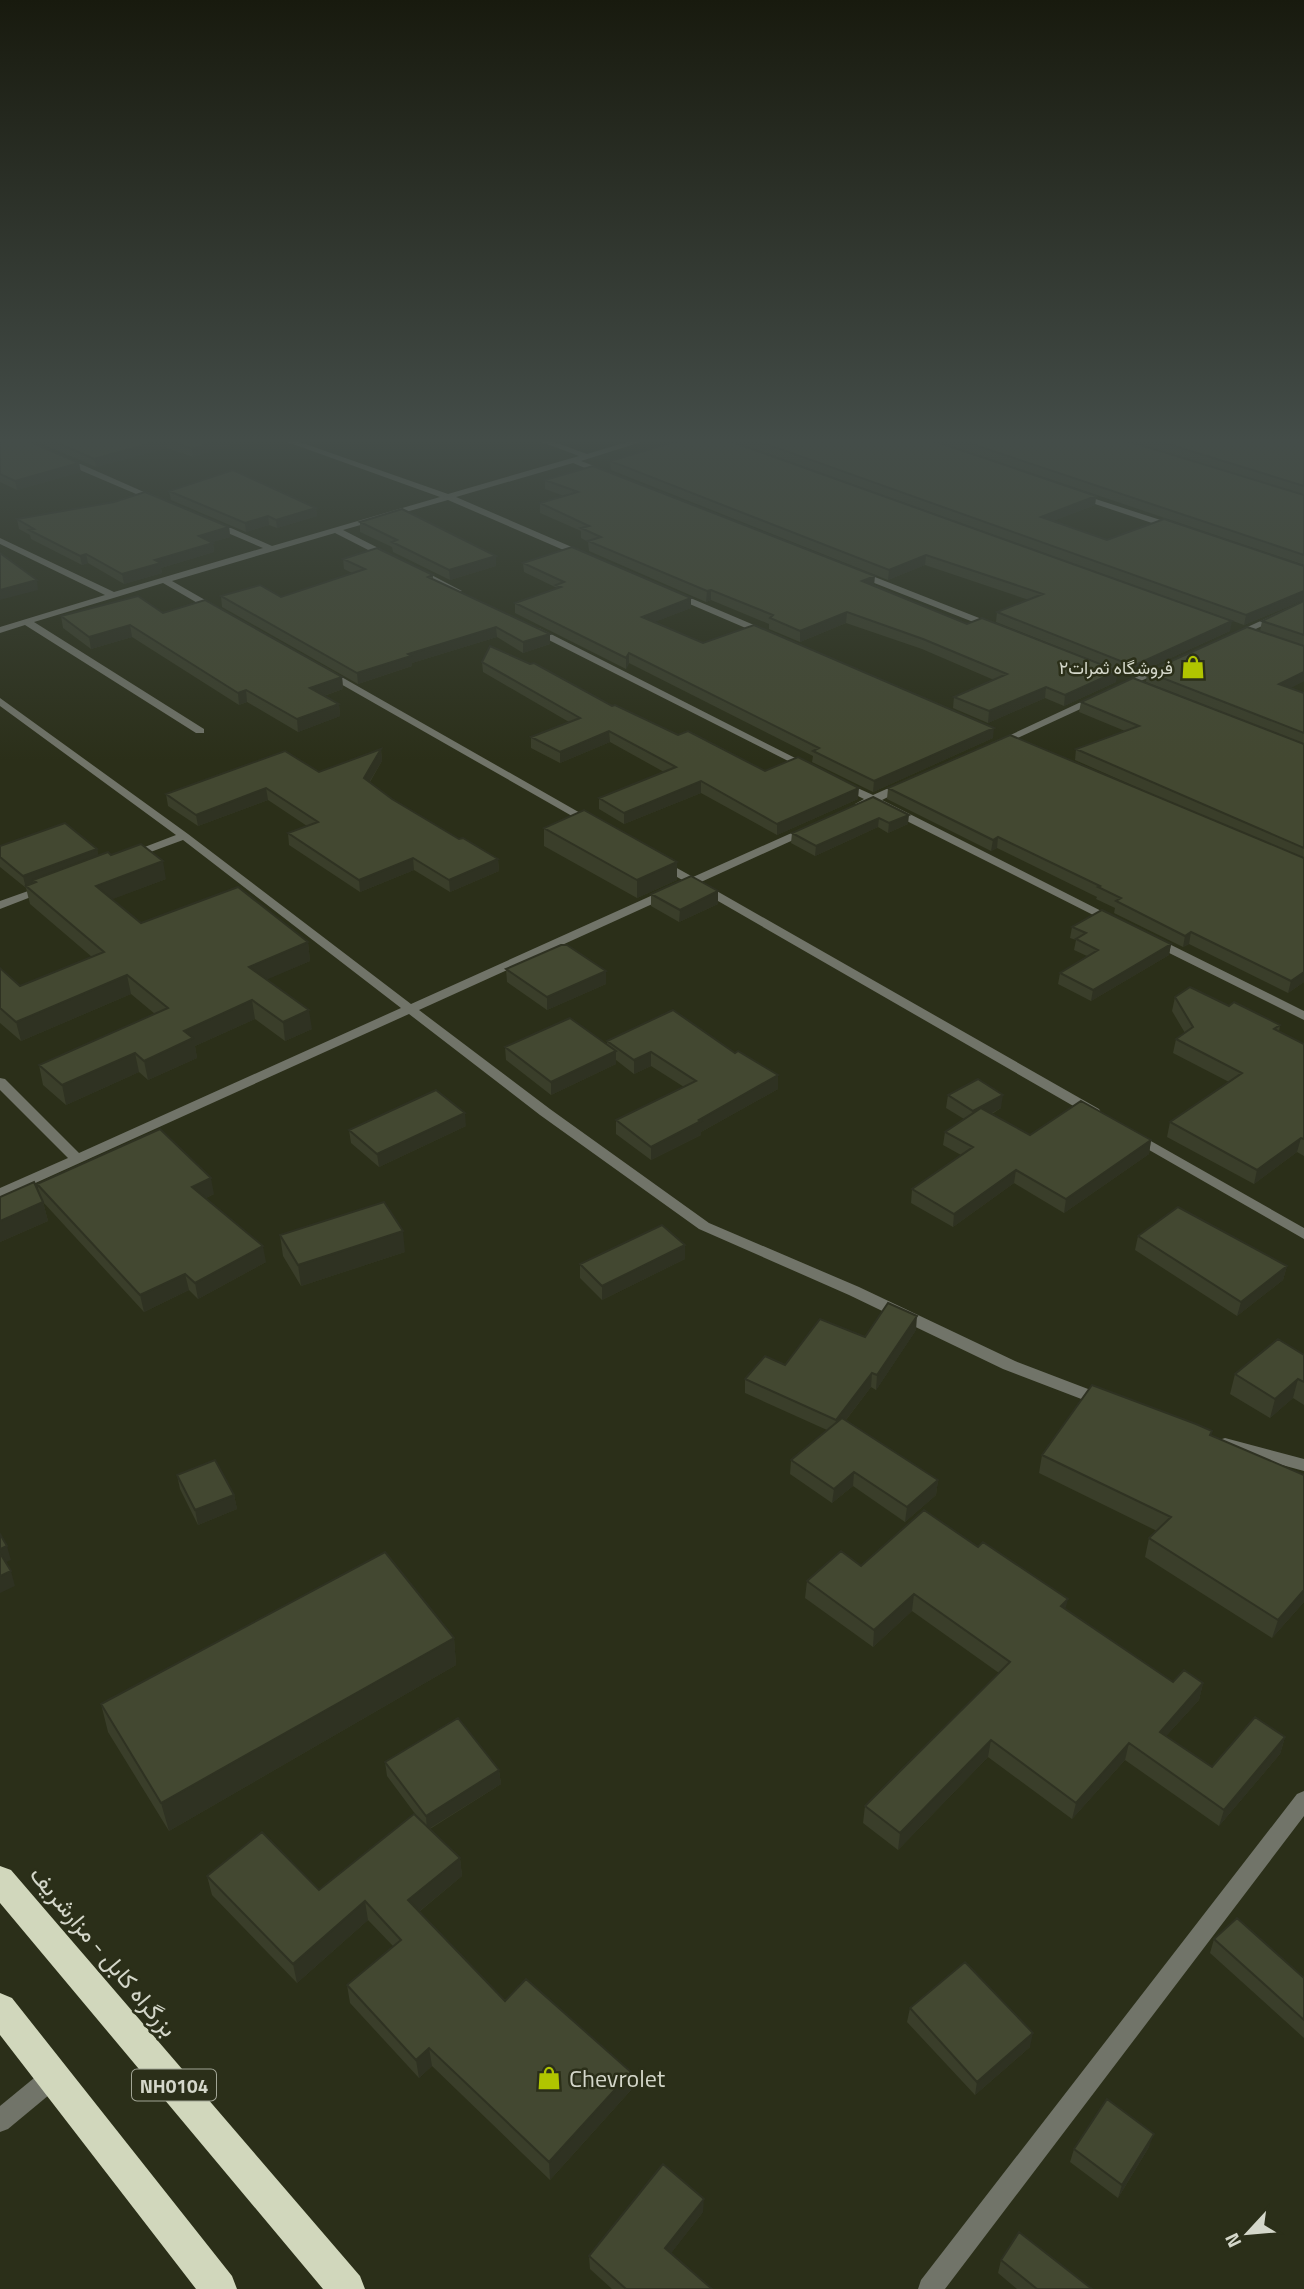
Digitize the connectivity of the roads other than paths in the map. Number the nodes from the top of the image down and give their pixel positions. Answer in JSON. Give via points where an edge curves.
{"nodes":[{"id":1,"x":10,"y":546,"type":"edge"},
{"id":2,"x":264,"y":546,"type":"edge"},
{"id":3,"x":283,"y":546,"type":"edge"},
{"id":4,"x":368,"y":546,"type":"edge"},
{"id":5,"x":561,"y":546,"type":"edge"},
{"id":6,"x":272,"y":549,"type":"junction"},
{"id":7,"x":399,"y":561,"type":"edge"},
{"id":8,"x":601,"y":563,"type":"edge"},
{"id":9,"x":411,"y":568,"type":"edge"},
{"id":10,"x":847,"y":569,"type":"edge"},
{"id":11,"x":164,"y":580,"type":"junction"},
{"id":12,"x":665,"y":590,"type":"edge"},
{"id":13,"x":113,"y":595,"type":"junction"},
{"id":14,"x":474,"y":599,"type":"edge"},
{"id":15,"x":1304,"y":604,"type":"edge"},
{"id":16,"x":224,"y":615,"type":"edge"},
{"id":17,"x":27,"y":622,"type":"junction"},
{"id":18,"x":523,"y":624,"type":"edge"},
{"id":19,"x":1232,"y":626,"type":"edge"},
{"id":20,"x":0,"y":630,"type":"edge"},
{"id":21,"x":1003,"y":630,"type":"edge"},
{"id":22,"x":1251,"y":633,"type":"junction"},
{"id":23,"x":780,"y":639,"type":"edge"},
{"id":24,"x":1220,"y":642,"type":"edge"},
{"id":25,"x":1170,"y":664,"type":"edge"},
{"id":26,"x":320,"y":669,"type":"edge"},
{"id":27,"x":1119,"y":677,"type":"edge"},
{"id":28,"x":1139,"y":684,"type":"junction"},
{"id":29,"x":0,"y":701,"type":"edge"},
{"id":30,"x":200,"y":731,"type":"dead end"},
{"id":31,"x":997,"y":732,"type":"dead end"},
{"id":32,"x":1009,"y":738,"type":"junction"},
{"id":33,"x":1022,"y":743,"type":"edge"},
{"id":34,"x":985,"y":749,"type":"edge"},
{"id":35,"x":823,"y":775,"type":"edge"},
{"id":36,"x":922,"y":777,"type":"edge"},
{"id":37,"x":835,"y":781,"type":"edge"},
{"id":38,"x":873,"y":800,"type":"junction"},
{"id":39,"x":849,"y":811,"type":"edge"},
{"id":40,"x":825,"y":821,"type":"edge"},
{"id":41,"x":597,"y":827,"type":"edge"},
{"id":42,"x":184,"y":836,"type":"junction"},
{"id":43,"x":645,"y":854,"type":"edge"},
{"id":44,"x":122,"y":859,"type":"edge"},
{"id":45,"x":694,"y":881,"type":"junction"},
{"id":46,"x":61,"y":882,"type":"edge"},
{"id":47,"x":0,"y":905,"type":"edge"},
{"id":48,"x":1131,"y":929,"type":"edge"},
{"id":49,"x":1144,"y":936,"type":"edge"},
{"id":50,"x":412,"y":1009,"type":"junction"},
{"id":51,"x":1304,"y":1016,"type":"edge"},
{"id":52,"x":0,"y":1082,"type":"edge"},
{"id":53,"x":1101,"y":1116,"type":"edge"},
{"id":54,"x":1124,"y":1130,"type":"edge"},
{"id":55,"x":77,"y":1159,"type":"junction"},
{"id":56,"x":0,"y":1195,"type":"edge"},
{"id":57,"x":1304,"y":1234,"type":"edge"},
{"id":58,"x":1122,"y":1408,"type":"edge"},
{"id":59,"x":1210,"y":1440,"type":"edge"},
{"id":60,"x":1304,"y":1465,"type":"edge"},
{"id":61,"x":1304,"y":1800,"type":"edge"},
{"id":62,"x":0,"y":1880,"type":"edge"},
{"id":63,"x":0,"y":2009,"type":"edge"},
{"id":64,"x":53,"y":2077,"type":"junction"},
{"id":65,"x":0,"y":2121,"type":"edge"},
{"id":66,"x":219,"y":2289,"type":"edge"},
{"id":67,"x":347,"y":2289,"type":"edge"},
{"id":68,"x":930,"y":2289,"type":"edge"}],
"edges":[{"from":1,"to":13,"type":"street"},
{"from":2,"to":6,"type":"street"},
{"from":3,"to":6,"type":"street"},
{"from":4,"to":7,"type":"street"},
{"from":5,"to":8,"type":"street"},
{"from":6,"to":11,"type":"street"},
{"from":9,"to":14,"type":"street"},
{"from":10,"to":21,"type":"street"},
{"from":11,"to":13,"type":"street"},
{"from":11,"to":16,"type":"street"},
{"from":12,"to":23,"type":"street"},
{"from":13,"to":17,"type":"street"},
{"from":15,"to":22,"type":"street"},
{"from":17,"to":20,"type":"street"},
{"from":17,"to":30,"type":"street"},
{"from":18,"to":35,"type":"street"},
{"from":19,"to":22,"type":"street"},
{"from":22,"to":24,"type":"street"},
{"from":25,"to":28,"type":"street"},
{"from":26,"to":41,"type":"street"},
{"from":27,"to":28,"type":"street"},
{"from":28,"to":32,"type":"street"},
{"from":29,"to":42,"type":"street"},
{"from":31,"to":32,"type":"street"},
{"from":32,"to":33,"type":"street"},
{"from":32,"to":34,"type":"street"},
{"from":36,"to":38,"type":"street"},
{"from":37,"to":38,"type":"street"},
{"from":38,"to":39,"type":"street"},
{"from":38,"to":48,"type":"street"},
{"from":40,"to":45,"type":"street"},
{"from":42,"to":44,"type":"street"},
{"from":42,"to":50,"type":"street"},
{"from":43,"to":45,"type":"street"},
{"from":45,"to":50,"type":"street"},
{"from":45,"to":53,"type":"street"},
{"from":46,"to":47,"type":"street"},
{"from":49,"to":51,"type":"street"},
{"from":50,"to":55,"type":"street"},
{"from":50,"to":58,"type":"street","via":[[704,1226],[1009,1365]]},
{"from":52,"to":55,"type":"street"},
{"from":54,"to":57,"type":"street"},
{"from":55,"to":56,"type":"street"},
{"from":59,"to":60,"type":"street"},
{"from":61,"to":68,"type":"street"},
{"from":62,"to":67,"type":"highway","name":"بزرگراه کابل - مزارشریف","number":"NH0104"},
{"from":63,"to":64,"type":"highway"},
{"from":64,"to":65,"type":"street"},
{"from":64,"to":66,"type":"highway"}]}
